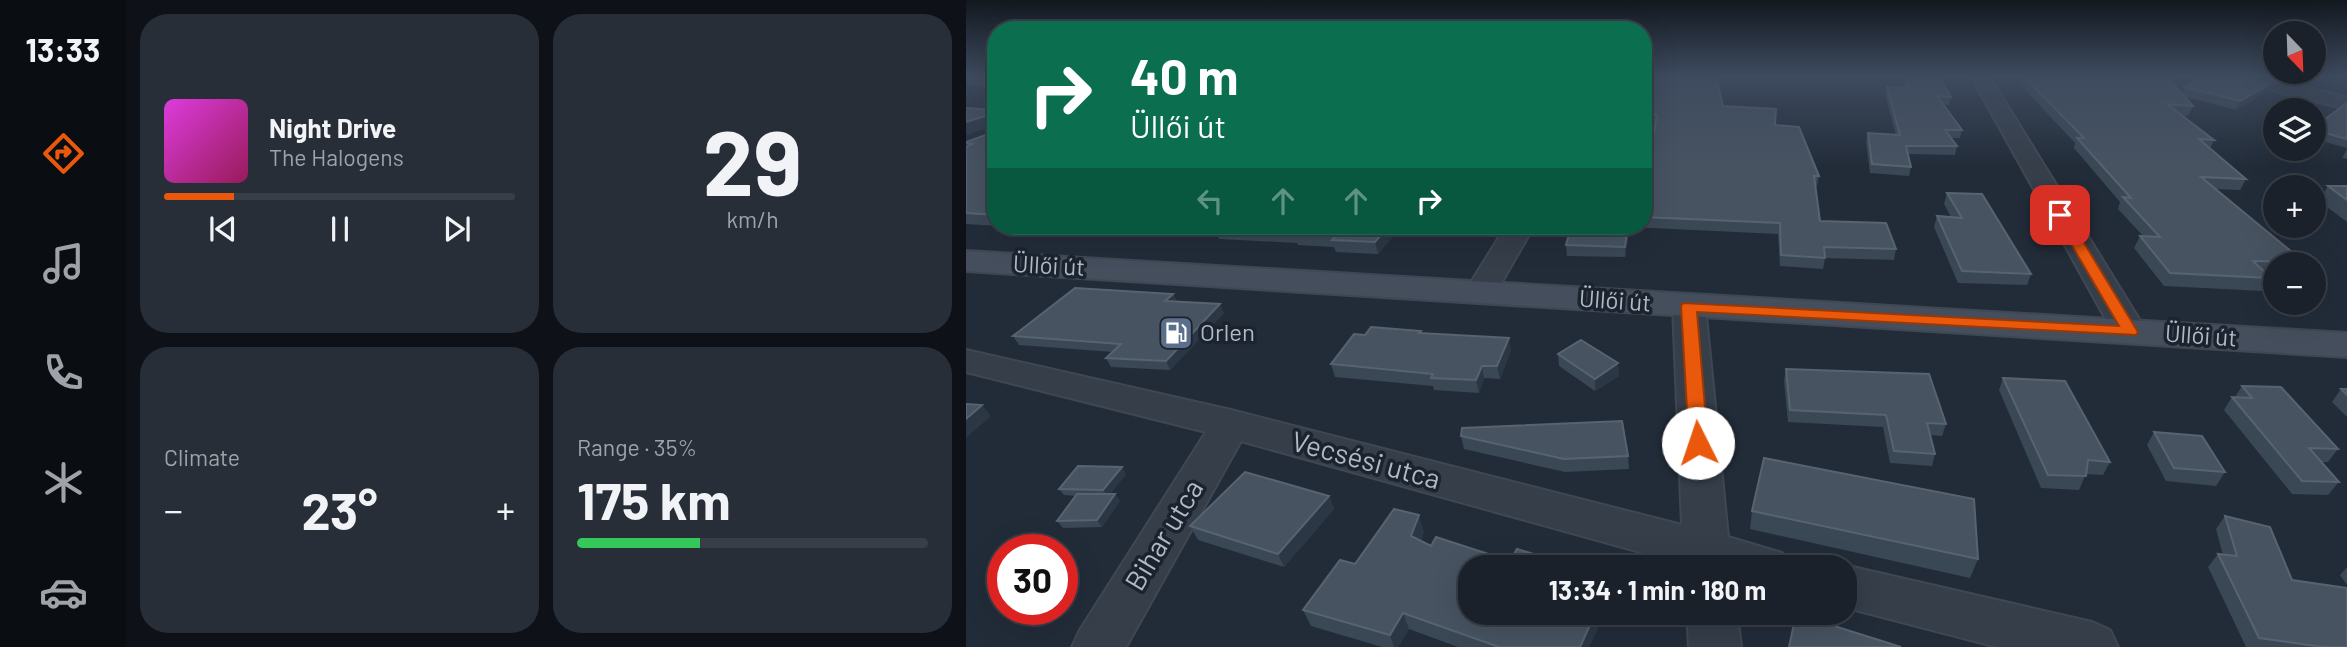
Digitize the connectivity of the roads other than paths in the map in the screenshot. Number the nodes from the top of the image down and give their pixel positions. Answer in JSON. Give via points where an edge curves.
{"nodes":[{"id":1,"x":1998,"y":106,"type":"edge"},
{"id":2,"x":1515,"y":235,"type":"edge"},
{"id":3,"x":966,"y":261,"type":"edge"},
{"id":4,"x":1481,"y":292,"type":"junction"},
{"id":5,"x":1689,"y":306,"type":"junction"},
{"id":6,"x":2130,"y":332,"type":"junction"},
{"id":7,"x":2347,"y":345,"type":"edge"},
{"id":8,"x":966,"y":361,"type":"edge"},
{"id":9,"x":1231,"y":424,"type":"junction"},
{"id":10,"x":1690,"y":555,"type":"edge"},
{"id":11,"x":1707,"y":555,"type":"edge"},
{"id":12,"x":1857,"y":589,"type":"edge"},
{"id":13,"x":1713,"y":625,"type":"edge"},
{"id":14,"x":1098,"y":647,"type":"edge"},
{"id":15,"x":1715,"y":647,"type":"edge"},
{"id":16,"x":2092,"y":647,"type":"edge"}],
"edges":[{"from":1,"to":6,"type":"street"},
{"from":2,"to":4,"type":"street"},
{"from":3,"to":4,"type":"main road","name":"Üllői út"},
{"from":4,"to":5,"type":"main road","name":"Üllői út"},
{"from":5,"to":6,"type":"main road","name":"Üllői út"},
{"from":5,"to":11,"type":"street"},
{"from":6,"to":7,"type":"main road","name":"Üllői út"},
{"from":8,"to":9,"type":"street","name":"Vecsési utca"},
{"from":9,"to":10,"type":"street","name":"Vecsési utca"},
{"from":9,"to":14,"type":"street","name":"Bihar utca"},
{"from":12,"to":16,"type":"street"},
{"from":13,"to":15,"type":"street"}]}
